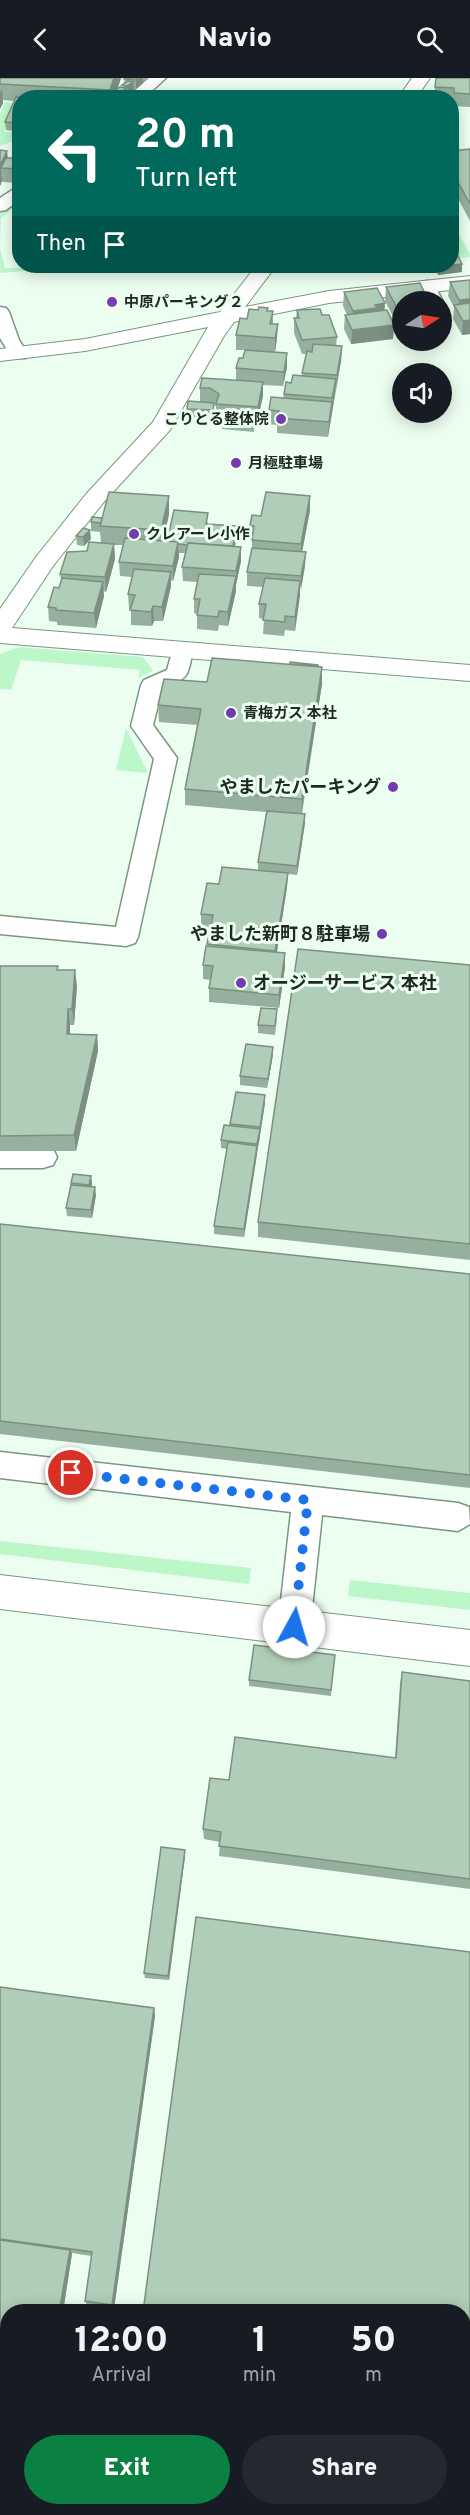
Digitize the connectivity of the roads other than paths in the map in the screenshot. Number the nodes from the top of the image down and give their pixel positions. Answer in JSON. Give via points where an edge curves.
{"nodes":[{"id":1,"x":158,"y":78,"type":"edge"},
{"id":2,"x":144,"y":90,"type":"edge"},
{"id":3,"x":12,"y":196,"type":"edge"},
{"id":4,"x":0,"y":206,"type":"edge"},
{"id":5,"x":261,"y":273,"type":"edge"},
{"id":6,"x":470,"y":282,"type":"edge"},
{"id":7,"x":440,"y":291,"type":"edge"},
{"id":8,"x":392,"y":295,"type":"edge"},
{"id":9,"x":0,"y":312,"type":"edge"},
{"id":10,"x":226,"y":318,"type":"junction"},
{"id":11,"x":9,"y":355,"type":"edge"},
{"id":12,"x":0,"y":627,"type":"edge"},
{"id":13,"x":0,"y":635,"type":"edge"},
{"id":14,"x":182,"y":650,"type":"junction"},
{"id":15,"x":470,"y":673,"type":"edge"},
{"id":16,"x":0,"y":925,"type":"edge"},
{"id":17,"x":0,"y":1157,"type":"edge"},
{"id":18,"x":43,"y":1157,"type":"edge"},
{"id":19,"x":0,"y":1465,"type":"edge"},
{"id":20,"x":308,"y":1500,"type":"junction"},
{"id":21,"x":458,"y":1517,"type":"dead end"},
{"id":22,"x":0,"y":1592,"type":"edge"},
{"id":23,"x":294,"y":1627,"type":"junction"},
{"id":24,"x":470,"y":1648,"type":"edge"}],
"edges":[{"from":1,"to":2,"type":"lane"},
{"from":3,"to":4,"type":"lane"},
{"from":5,"to":10,"type":"street"},
{"from":6,"to":7,"type":"street"},
{"from":8,"to":10,"type":"street","via":[[329,297]]},
{"from":9,"to":11,"type":"lane","via":[[10,340]]},
{"from":10,"to":11,"type":"street"},
{"from":10,"to":12,"type":"street","via":[[162,425],[94,498]]},
{"from":13,"to":14,"type":"street"},
{"from":14,"to":15,"type":"street"},
{"from":14,"to":16,"type":"lane","via":[[177,674],[152,685],[142,726],[166,758],[126,937]]},
{"from":17,"to":18,"type":"lane"},
{"from":19,"to":20,"type":"lane"},
{"from":20,"to":21,"type":"lane"},
{"from":20,"to":23,"type":"lane"},
{"from":22,"to":23,"type":"street"},
{"from":23,"to":24,"type":"street"}]}
